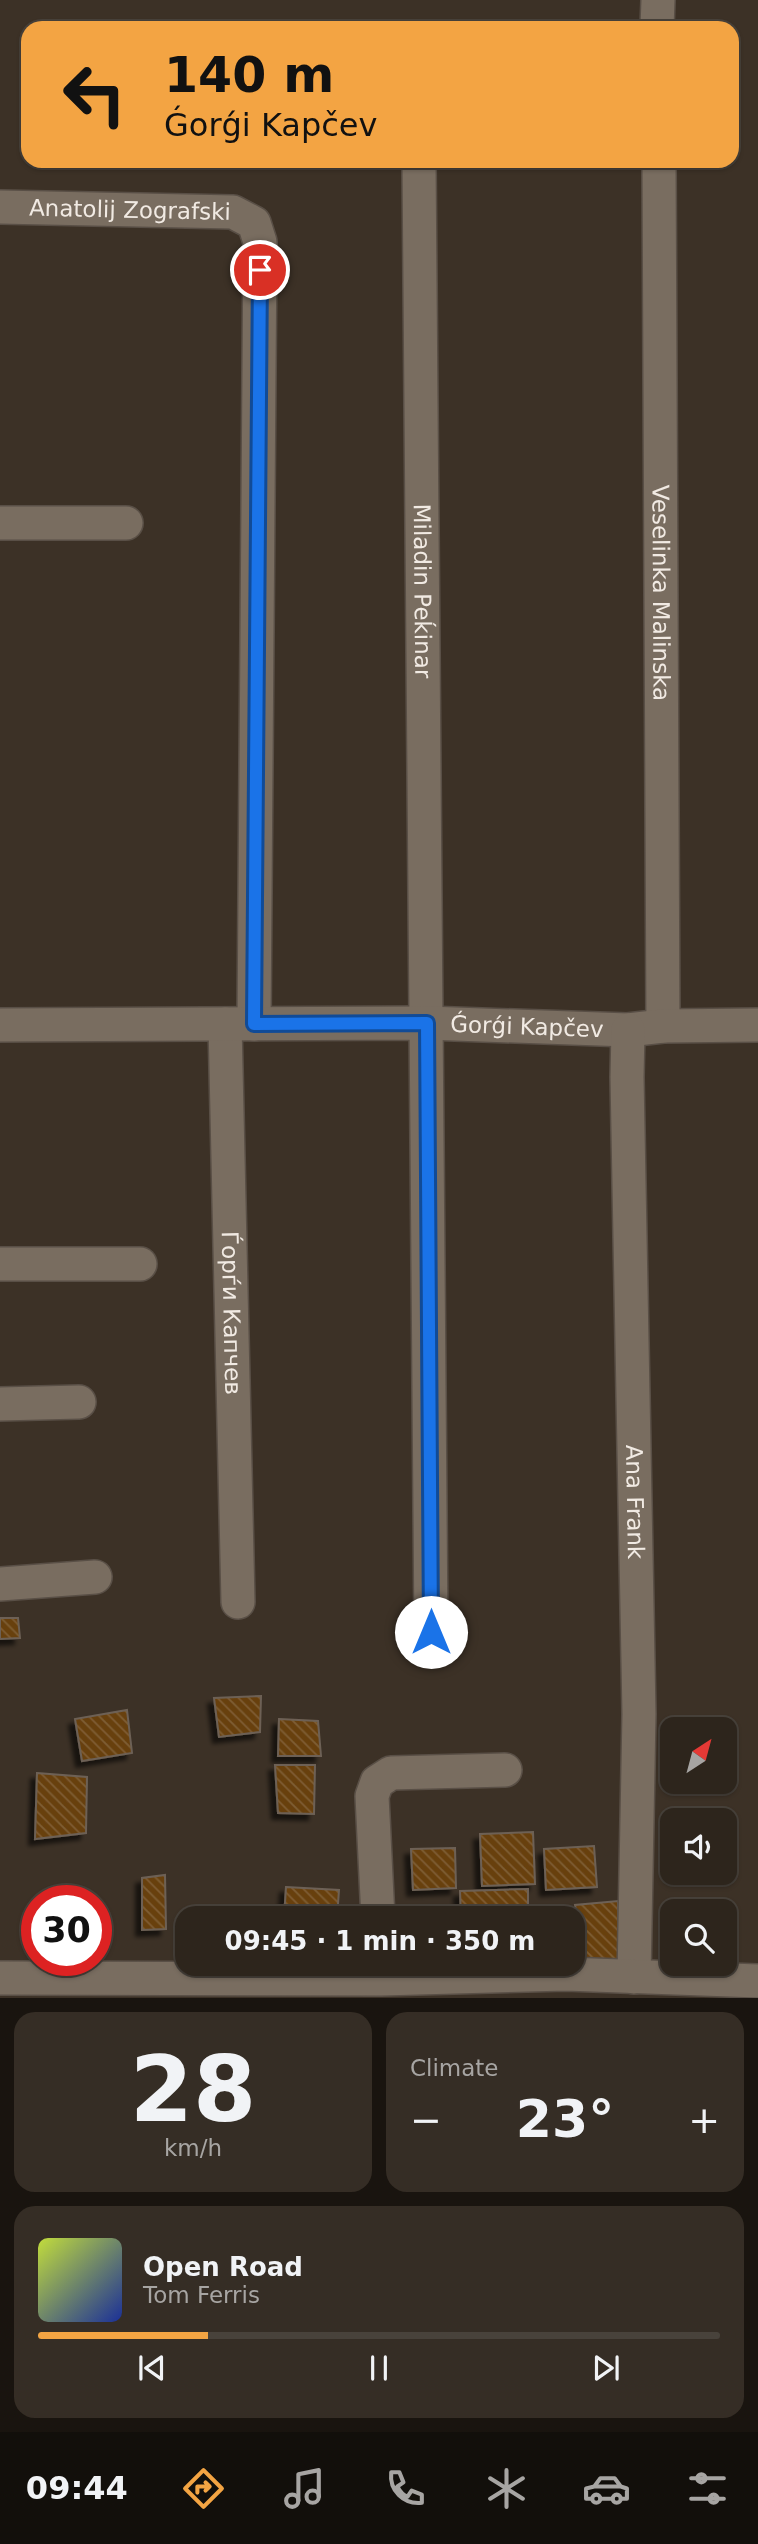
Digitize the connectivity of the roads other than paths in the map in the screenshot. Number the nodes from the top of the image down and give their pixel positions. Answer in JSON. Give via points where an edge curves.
{"nodes":[{"id":1,"x":658,"y":0,"type":"edge"},
{"id":2,"x":657,"y":21,"type":"edge"},
{"id":3,"x":419,"y":168,"type":"edge"},
{"id":4,"x":659,"y":168,"type":"edge"},
{"id":5,"x":0,"y":207,"type":"edge"},
{"id":6,"x":0,"y":523,"type":"edge"},
{"id":7,"x":126,"y":523,"type":"dead end"},
{"id":8,"x":427,"y":1023,"type":"junction"},
{"id":9,"x":239,"y":1024,"type":"junction"},
{"id":10,"x":0,"y":1025,"type":"edge"},
{"id":11,"x":663,"y":1026,"type":"junction"},
{"id":12,"x":758,"y":1026,"type":"edge"},
{"id":13,"x":628,"y":1030,"type":"junction"},
{"id":14,"x":0,"y":1264,"type":"edge"},
{"id":15,"x":140,"y":1264,"type":"dead end"},
{"id":16,"x":79,"y":1402,"type":"dead end"},
{"id":17,"x":0,"y":1404,"type":"edge"},
{"id":18,"x":95,"y":1577,"type":"dead end"},
{"id":19,"x":0,"y":1584,"type":"edge"},
{"id":20,"x":238,"y":1602,"type":"dead end"},
{"id":21,"x":431,"y":1632,"type":"dead end"},
{"id":22,"x":505,"y":1770,"type":"dead end"},
{"id":23,"x":377,"y":1906,"type":"edge"},
{"id":24,"x":349,"y":1976,"type":"edge"},
{"id":25,"x":417,"y":1976,"type":"edge"},
{"id":26,"x":634,"y":1977,"type":"junction"},
{"id":27,"x":0,"y":1978,"type":"edge"},
{"id":28,"x":567,"y":1986,"type":"edge"},
{"id":29,"x":498,"y":1987,"type":"edge"},
{"id":30,"x":738,"y":1987,"type":"edge"},
{"id":31,"x":53,"y":1988,"type":"edge"},
{"id":32,"x":276,"y":1988,"type":"edge"}],
"edges":[{"from":1,"to":2,"type":"street"},
{"from":3,"to":8,"type":"street","name":"Miladin Peḱinar"},
{"from":4,"to":11,"type":"street","name":"Veselinka Malinska"},
{"from":5,"to":9,"type":"street","name":"Anatolij Zografski","via":[[233,212],[254,223],[260,242]]},
{"from":6,"to":7,"type":"street"},
{"from":8,"to":9,"type":"street","name":"Ǵorǵi Kapčev"},
{"from":8,"to":13,"type":"street","name":"Ǵorǵi Kapčev"},
{"from":8,"to":21,"type":"street","name":"Miladin Peḱinar"},
{"from":9,"to":10,"type":"street","name":"Ǵorǵi Kapčev"},
{"from":9,"to":20,"type":"street","name":"Ѓорѓи Капчев"},
{"from":11,"to":12,"type":"street","name":"Ǵorǵi Kapčev"},
{"from":11,"to":13,"type":"street","name":"Ǵorǵi Kapčev"},
{"from":13,"to":26,"type":"street","name":"Ana Frank","via":[[639,1714]]},
{"from":14,"to":15,"type":"street"},
{"from":16,"to":17,"type":"street"},
{"from":18,"to":19,"type":"street"},
{"from":22,"to":23,"type":"street","via":[[391,1773],[377,1782],[372,1796]]},
{"from":24,"to":32,"type":"street"},
{"from":25,"to":29,"type":"street"},
{"from":26,"to":28,"type":"street"},
{"from":26,"to":30,"type":"street"},
{"from":27,"to":31,"type":"street"},
{"from":28,"to":29,"type":"street"},
{"from":31,"to":32,"type":"street"}]}
